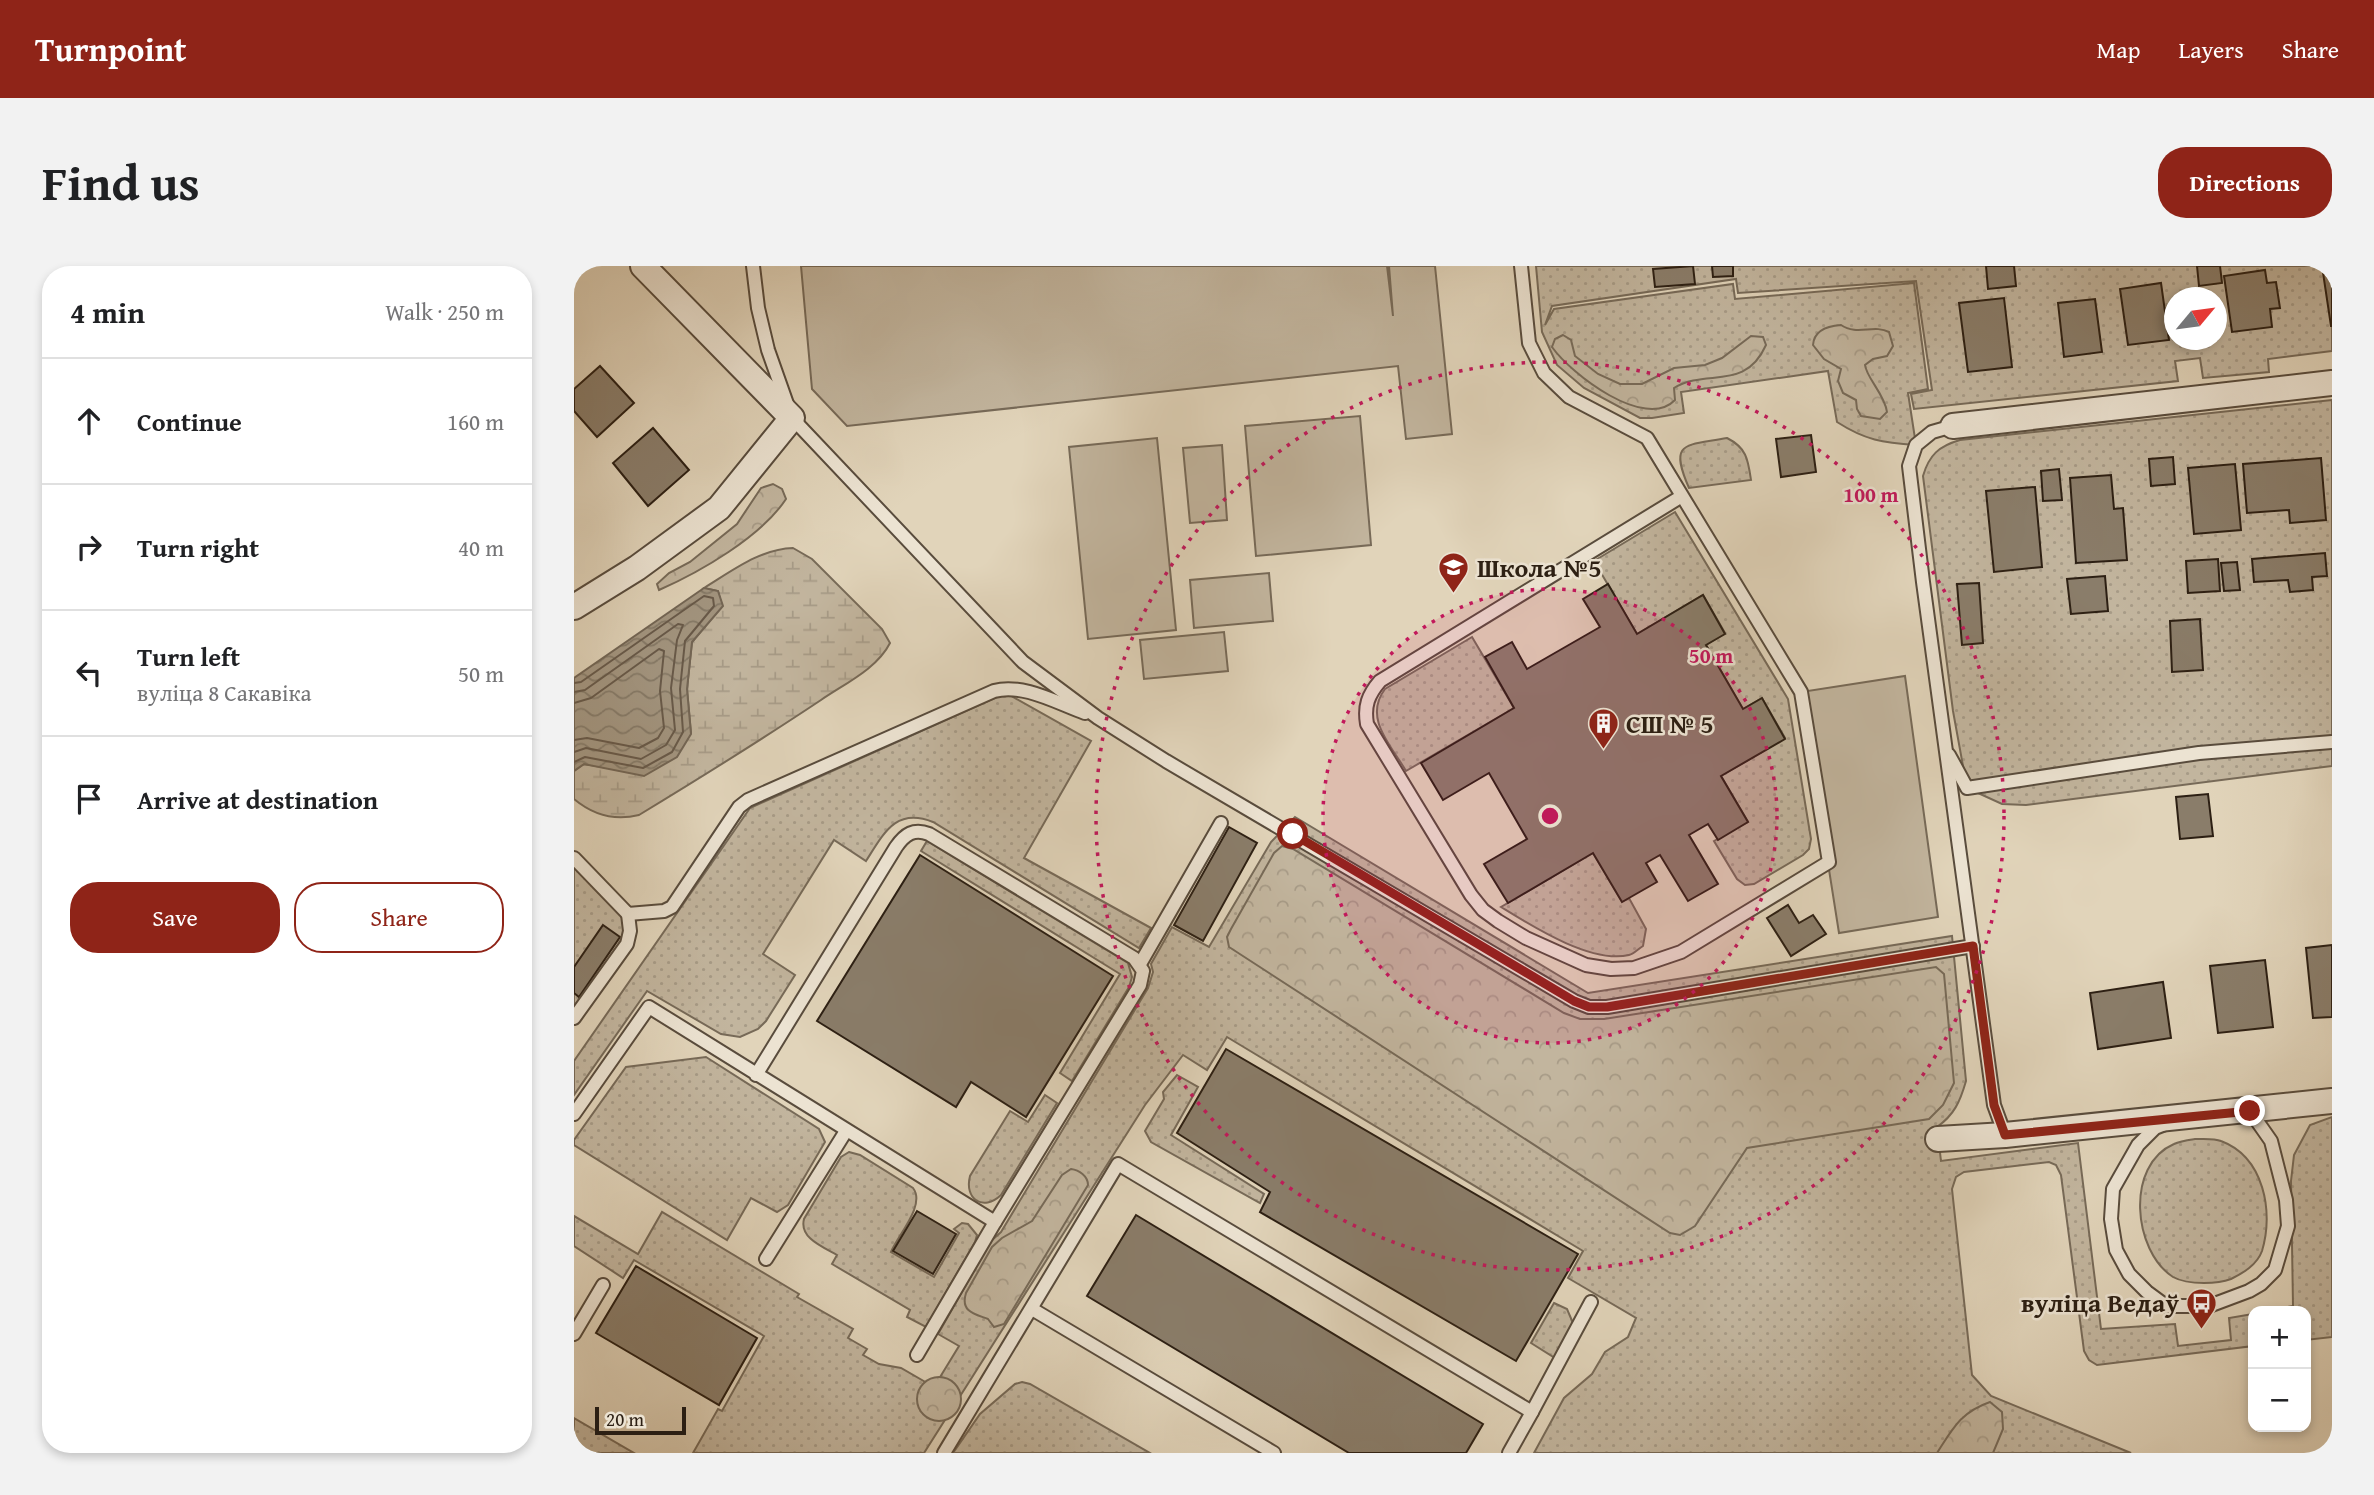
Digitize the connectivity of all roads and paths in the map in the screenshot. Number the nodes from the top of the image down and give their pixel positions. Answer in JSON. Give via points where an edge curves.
{"nodes":[{"id":1,"x":643,"y":266,"type":"edge"},
{"id":2,"x":753,"y":266,"type":"edge"},
{"id":3,"x":1521,"y":266,"type":"edge"},
{"id":4,"x":2332,"y":383,"type":"edge"},
{"id":5,"x":792,"y":418,"type":"junction"},
{"id":6,"x":1953,"y":426,"type":"joint"},
{"id":7,"x":1682,"y":496,"type":"junction"},
{"id":8,"x":574,"y":607,"type":"edge"},
{"id":9,"x":1098,"y":718,"type":"junction"},
{"id":10,"x":2332,"y":742,"type":"edge"},
{"id":11,"x":1945,"y":749,"type":"junction"},
{"id":12,"x":1221,"y":823,"type":"dead end"},
{"id":13,"x":574,"y":858,"type":"edge"},
{"id":14,"x":628,"y":914,"type":"junction"},
{"id":15,"x":1973,"y":946,"type":"junction"},
{"id":16,"x":1140,"y":964,"type":"junction"},
{"id":17,"x":574,"y":1018,"type":"edge"},
{"id":18,"x":756,"y":1075,"type":"junction"},
{"id":19,"x":2332,"y":1101,"type":"edge"},
{"id":20,"x":2250,"y":1111,"type":"junction"},
{"id":21,"x":574,"y":1114,"type":"edge"},
{"id":22,"x":2178,"y":1118,"type":"junction"},
{"id":23,"x":846,"y":1131,"type":"junction"},
{"id":24,"x":2005,"y":1135,"type":"junction"},
{"id":25,"x":1938,"y":1139,"type":"dead end"},
{"id":26,"x":995,"y":1222,"type":"junction"},
{"id":27,"x":766,"y":1259,"type":"dead end"},
{"id":28,"x":603,"y":1285,"type":"dead end"},
{"id":29,"x":1591,"y":1302,"type":"dead end"},
{"id":30,"x":1032,"y":1309,"type":"junction"},
{"id":31,"x":574,"y":1334,"type":"edge"},
{"id":32,"x":917,"y":1355,"type":"dead end"},
{"id":33,"x":1532,"y":1412,"type":"junction"},
{"id":34,"x":944,"y":1453,"type":"edge"},
{"id":35,"x":1273,"y":1453,"type":"edge"},
{"id":36,"x":1509,"y":1453,"type":"edge"}],
"edges":[{"from":1,"to":5,"type":"street"},
{"from":2,"to":5,"type":"lane","via":[[768,350]]},
{"from":3,"to":7,"type":"lane","via":[[1529,343],[1544,373],[1569,397],[1647,439]]},
{"from":4,"to":6,"type":"street"},
{"from":5,"to":8,"type":"street","via":[[719,508]]},
{"from":5,"to":9,"type":"lane","via":[[1023,662]]},
{"from":6,"to":11,"type":"lane","via":[[1932,432],[1916,445],[1909,466]]},
{"from":7,"to":7,"type":"lane","via":[[1801,692],[1829,862],[1681,952],[1634,968],[1586,965],[1526,938],[1483,909],[1367,724],[1365,712],[1369,694],[1380,681]]},
{"from":9,"to":14,"type":"lane","via":[[1018,689],[994,691],[748,800],[738,807],[671,907],[664,912]]},
{"from":9,"to":15,"type":"lane","via":[[1589,1007]]},
{"from":10,"to":11,"type":"lane","via":[[2199,753],[1967,788]]},
{"from":11,"to":15,"type":"lane"},
{"from":12,"to":16,"type":"lane"},
{"from":13,"to":14,"type":"lane"},
{"from":14,"to":17,"type":"lane","via":[[626,944]]},
{"from":15,"to":24,"type":"lane","via":[[1994,1105]]},
{"from":16,"to":18,"type":"lane","via":[[929,834],[920,830],[908,833]]},
{"from":16,"to":26,"type":"lane","via":[[1140,985]]},
{"from":18,"to":21,"type":"lane","via":[[649,1007]]},
{"from":18,"to":23,"type":"lane"},
{"from":19,"to":20,"type":"street"},
{"from":20,"to":22,"type":"street"},
{"from":20,"to":22,"type":"lane","via":[[2271,1141],[2288,1226],[2275,1270],[2249,1291],[2209,1306],[2166,1306],[2129,1274],[2116,1250],[2113,1189],[2138,1145],[2155,1128]]},
{"from":22,"to":24,"type":"street"},
{"from":23,"to":26,"type":"lane"},
{"from":23,"to":27,"type":"lane"},
{"from":24,"to":25,"type":"street"},
{"from":26,"to":32,"type":"lane"},
{"from":28,"to":31,"type":"lane"},
{"from":29,"to":33,"type":"lane"},
{"from":30,"to":33,"type":"lane","via":[[1118,1164]]},
{"from":30,"to":34,"type":"lane"},
{"from":30,"to":35,"type":"lane"},
{"from":33,"to":36,"type":"lane"}]}
